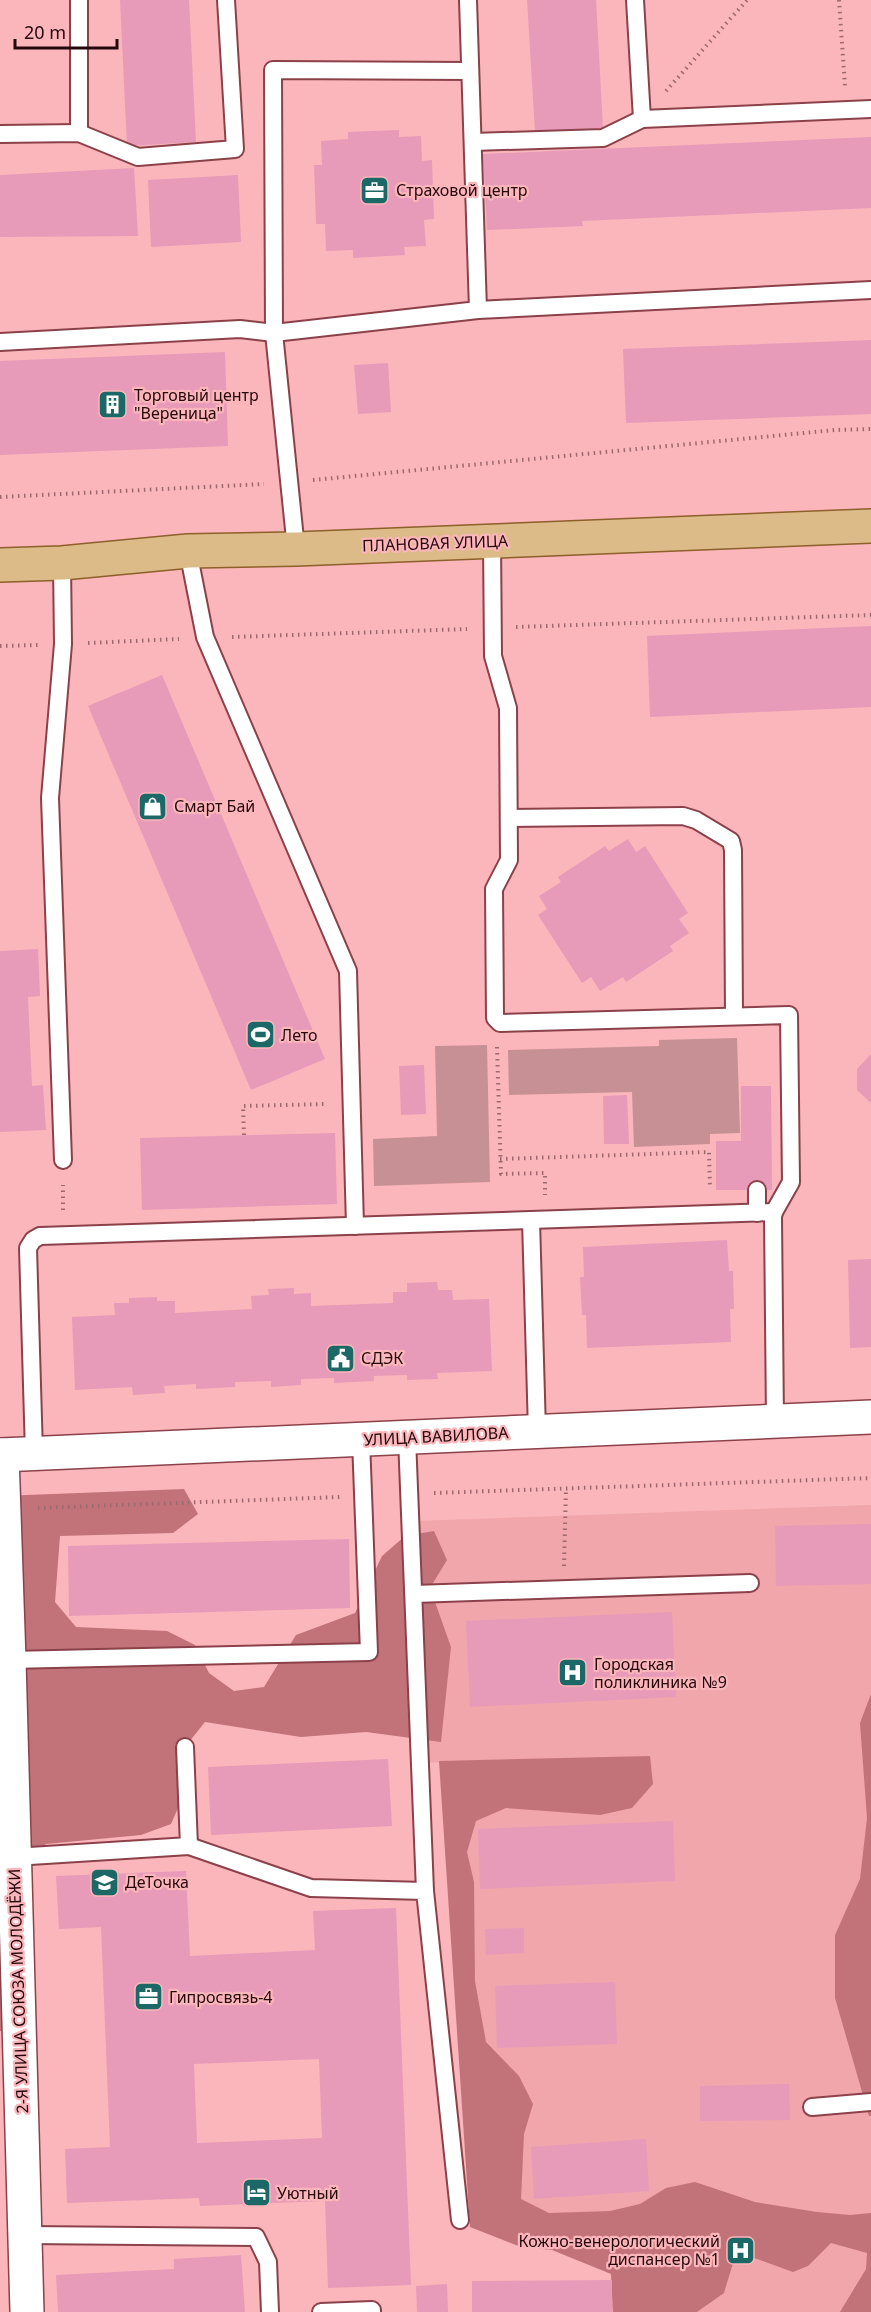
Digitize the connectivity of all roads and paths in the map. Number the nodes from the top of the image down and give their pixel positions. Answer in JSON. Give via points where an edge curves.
{"nodes":[{"id":1,"x":79,"y":0,"type":"edge"},
{"id":2,"x":226,"y":0,"type":"edge"},
{"id":3,"x":468,"y":0,"type":"edge"},
{"id":4,"x":635,"y":0,"type":"edge"},
{"id":5,"x":747,"y":0,"type":"edge"},
{"id":6,"x":839,"y":0,"type":"edge"},
{"id":7,"x":470,"y":71,"type":"junction"},
{"id":8,"x":871,"y":110,"type":"edge"},
{"id":9,"x":846,"y":111,"type":"junction"},
{"id":10,"x":642,"y":119,"type":"junction"},
{"id":11,"x":78,"y":133,"type":"junction"},
{"id":12,"x":0,"y":134,"type":"edge"},
{"id":13,"x":473,"y":142,"type":"junction"},
{"id":14,"x":871,"y":290,"type":"edge"},
{"id":15,"x":478,"y":310,"type":"junction"},
{"id":16,"x":274,"y":333,"type":"junction"},
{"id":17,"x":0,"y":342,"type":"edge"},
{"id":18,"x":871,"y":429,"type":"edge"},
{"id":19,"x":291,"y":483,"type":"junction"},
{"id":20,"x":0,"y":497,"type":"edge"},
{"id":21,"x":871,"y":526,"type":"edge"},
{"id":22,"x":492,"y":541,"type":"junction"},
{"id":23,"x":296,"y":549,"type":"junction"},
{"id":24,"x":188,"y":551,"type":"junction"},
{"id":25,"x":62,"y":562,"type":"junction"},
{"id":26,"x":0,"y":565,"type":"edge"},
{"id":27,"x":871,"y":615,"type":"edge"},
{"id":28,"x":493,"y":628,"type":"junction"},
{"id":29,"x":205,"y":637,"type":"junction"},
{"id":30,"x":63,"y":644,"type":"junction"},
{"id":31,"x":0,"y":646,"type":"edge"},
{"id":32,"x":509,"y":818,"type":"junction"},
{"id":33,"x":734,"y":1016,"type":"junction"},
{"id":34,"x":496,"y":1020,"type":"junction"},
{"id":35,"x":352,"y":1103,"type":"junction"},
{"id":36,"x":244,"y":1135,"type":"dead end"},
{"id":37,"x":500,"y":1159,"type":"junction"},
{"id":38,"x":63,"y":1160,"type":"joint"},
{"id":39,"x":757,"y":1190,"type":"dead end"},
{"id":40,"x":774,"y":1212,"type":"junction"},
{"id":41,"x":757,"y":1213,"type":"junction"},
{"id":42,"x":711,"y":1214,"type":"junction"},
{"id":43,"x":538,"y":1220,"type":"junction"},
{"id":44,"x":355,"y":1226,"type":"junction"},
{"id":45,"x":63,"y":1236,"type":"junction"},
{"id":46,"x":871,"y":1417,"type":"edge"},
{"id":47,"x":775,"y":1421,"type":"junction"},
{"id":48,"x":537,"y":1431,"type":"junction"},
{"id":49,"x":407,"y":1438,"type":"junction"},
{"id":50,"x":361,"y":1440,"type":"junction"},
{"id":51,"x":34,"y":1453,"type":"junction"},
{"id":52,"x":1,"y":1455,"type":"edge"},
{"id":53,"x":566,"y":1488,"type":"dead end"},
{"id":54,"x":750,"y":1583,"type":"dead end"},
{"id":55,"x":563,"y":1589,"type":"junction"},
{"id":56,"x":414,"y":1594,"type":"junction"},
{"id":57,"x":9,"y":1660,"type":"junction"},
{"id":58,"x":185,"y":1747,"type":"dead end"},
{"id":59,"x":189,"y":1846,"type":"junction"},
{"id":60,"x":14,"y":1857,"type":"junction"},
{"id":61,"x":425,"y":1891,"type":"junction"},
{"id":62,"x":871,"y":2102,"type":"edge"},
{"id":63,"x":812,"y":2106,"type":"dead end"},
{"id":64,"x":460,"y":2220,"type":"dead end"},
{"id":65,"x":25,"y":2235,"type":"junction"},
{"id":66,"x":27,"y":2312,"type":"edge"},
{"id":67,"x":270,"y":2312,"type":"edge"},
{"id":68,"x":321,"y":2312,"type":"edge"},
{"id":69,"x":372,"y":2312,"type":"edge"}],
"edges":[{"from":1,"to":11,"type":"lane"},
{"from":2,"to":11,"type":"lane","via":[[235,149],[138,158]]},
{"from":3,"to":7,"type":"lane"},
{"from":4,"to":10,"type":"lane"},
{"from":5,"to":10,"type":"path"},
{"from":6,"to":9,"type":"path"},
{"from":7,"to":13,"type":"lane"},
{"from":7,"to":16,"type":"lane","via":[[273,70]]},
{"from":8,"to":9,"type":"lane"},
{"from":9,"to":10,"type":"lane"},
{"from":10,"to":13,"type":"lane","via":[[603,138]]},
{"from":11,"to":12,"type":"lane"},
{"from":13,"to":15,"type":"lane"},
{"from":14,"to":15,"type":"lane"},
{"from":15,"to":16,"type":"lane"},
{"from":16,"to":17,"type":"lane","via":[[240,329]]},
{"from":16,"to":19,"type":"lane"},
{"from":18,"to":19,"type":"path"},
{"from":19,"to":20,"type":"path"},
{"from":19,"to":23,"type":"lane"},
{"from":21,"to":22,"type":"main road","name":"ПЛАНОВАЯ УЛИЦА"},
{"from":22,"to":23,"type":"main road","name":"ПЛАНОВАЯ УЛИЦА"},
{"from":22,"to":28,"type":"lane"},
{"from":23,"to":24,"type":"main road","name":"ПЛАНОВАЯ УЛИЦА"},
{"from":24,"to":25,"type":"main road","name":"ПЛАНОВАЯ УЛИЦА"},
{"from":24,"to":29,"type":"lane"},
{"from":25,"to":26,"type":"main road","name":"ПЛАНОВАЯ УЛИЦА"},
{"from":25,"to":30,"type":"lane"},
{"from":27,"to":28,"type":"path"},
{"from":28,"to":29,"type":"path"},
{"from":28,"to":32,"type":"lane","via":[[493,656],[508,708]]},
{"from":29,"to":30,"type":"path"},
{"from":29,"to":35,"type":"lane","via":[[348,970]]},
{"from":30,"to":31,"type":"path"},
{"from":30,"to":38,"type":"lane","via":[[50,798]]},
{"from":32,"to":33,"type":"lane","via":[[683,816],[731,841]]},
{"from":32,"to":34,"type":"lane","via":[[509,862],[494,889]]},
{"from":33,"to":34,"type":"lane","via":[[500,1023]]},
{"from":33,"to":40,"type":"lane","via":[[786,1014],[790,1018],[791,1182]]},
{"from":34,"to":37,"type":"path"},
{"from":35,"to":36,"type":"path","via":[[243,1106]]},
{"from":35,"to":44,"type":"lane"},
{"from":37,"to":42,"type":"path","via":[[709,1152]]},
{"from":37,"to":43,"type":"path","via":[[501,1174],[545,1173]]},
{"from":38,"to":45,"type":"path"},
{"from":39,"to":41,"type":"lane"},
{"from":40,"to":41,"type":"lane"},
{"from":40,"to":47,"type":"lane"},
{"from":41,"to":42,"type":"lane"},
{"from":42,"to":43,"type":"lane"},
{"from":43,"to":44,"type":"lane"},
{"from":43,"to":48,"type":"lane"},
{"from":44,"to":45,"type":"lane"},
{"from":45,"to":51,"type":"lane","via":[[40,1236],[28,1248]]},
{"from":46,"to":47,"type":"street","name":"УЛИЦА ВАВИЛОВА"},
{"from":47,"to":48,"type":"street","name":"УЛИЦА ВАВИЛОВА"},
{"from":48,"to":49,"type":"street","name":"УЛИЦА ВАВИЛОВА"},
{"from":49,"to":50,"type":"street","name":"УЛИЦА ВАВИЛОВА"},
{"from":49,"to":56,"type":"lane"},
{"from":50,"to":51,"type":"street","name":"УЛИЦА ВАВИЛОВА"},
{"from":50,"to":57,"type":"lane","via":[[369,1652]]},
{"from":51,"to":52,"type":"street","name":"УЛИЦА ВАВИЛОВА"},
{"from":52,"to":57,"type":"street","name":"2-Я УЛИЦА СОЮЗА МОЛОДЁЖИ"},
{"from":53,"to":55,"type":"path"},
{"from":54,"to":55,"type":"lane"},
{"from":55,"to":56,"type":"lane"},
{"from":56,"to":61,"type":"lane"},
{"from":57,"to":60,"type":"street","name":"2-Я УЛИЦА СОЮЗА МОЛОДЁЖИ"},
{"from":58,"to":59,"type":"lane"},
{"from":59,"to":60,"type":"lane"},
{"from":59,"to":61,"type":"lane","via":[[311,1888]]},
{"from":60,"to":65,"type":"street","name":"2-Я УЛИЦА СОЮЗА МОЛОДЁЖИ"},
{"from":61,"to":64,"type":"lane"},
{"from":62,"to":63,"type":"lane"},
{"from":65,"to":66,"type":"street","name":"2-Я УЛИЦА СОЮЗА МОЛОДЁЖИ"},
{"from":65,"to":67,"type":"lane","via":[[256,2237],[268,2262]]},
{"from":68,"to":69,"type":"lane"}]}
